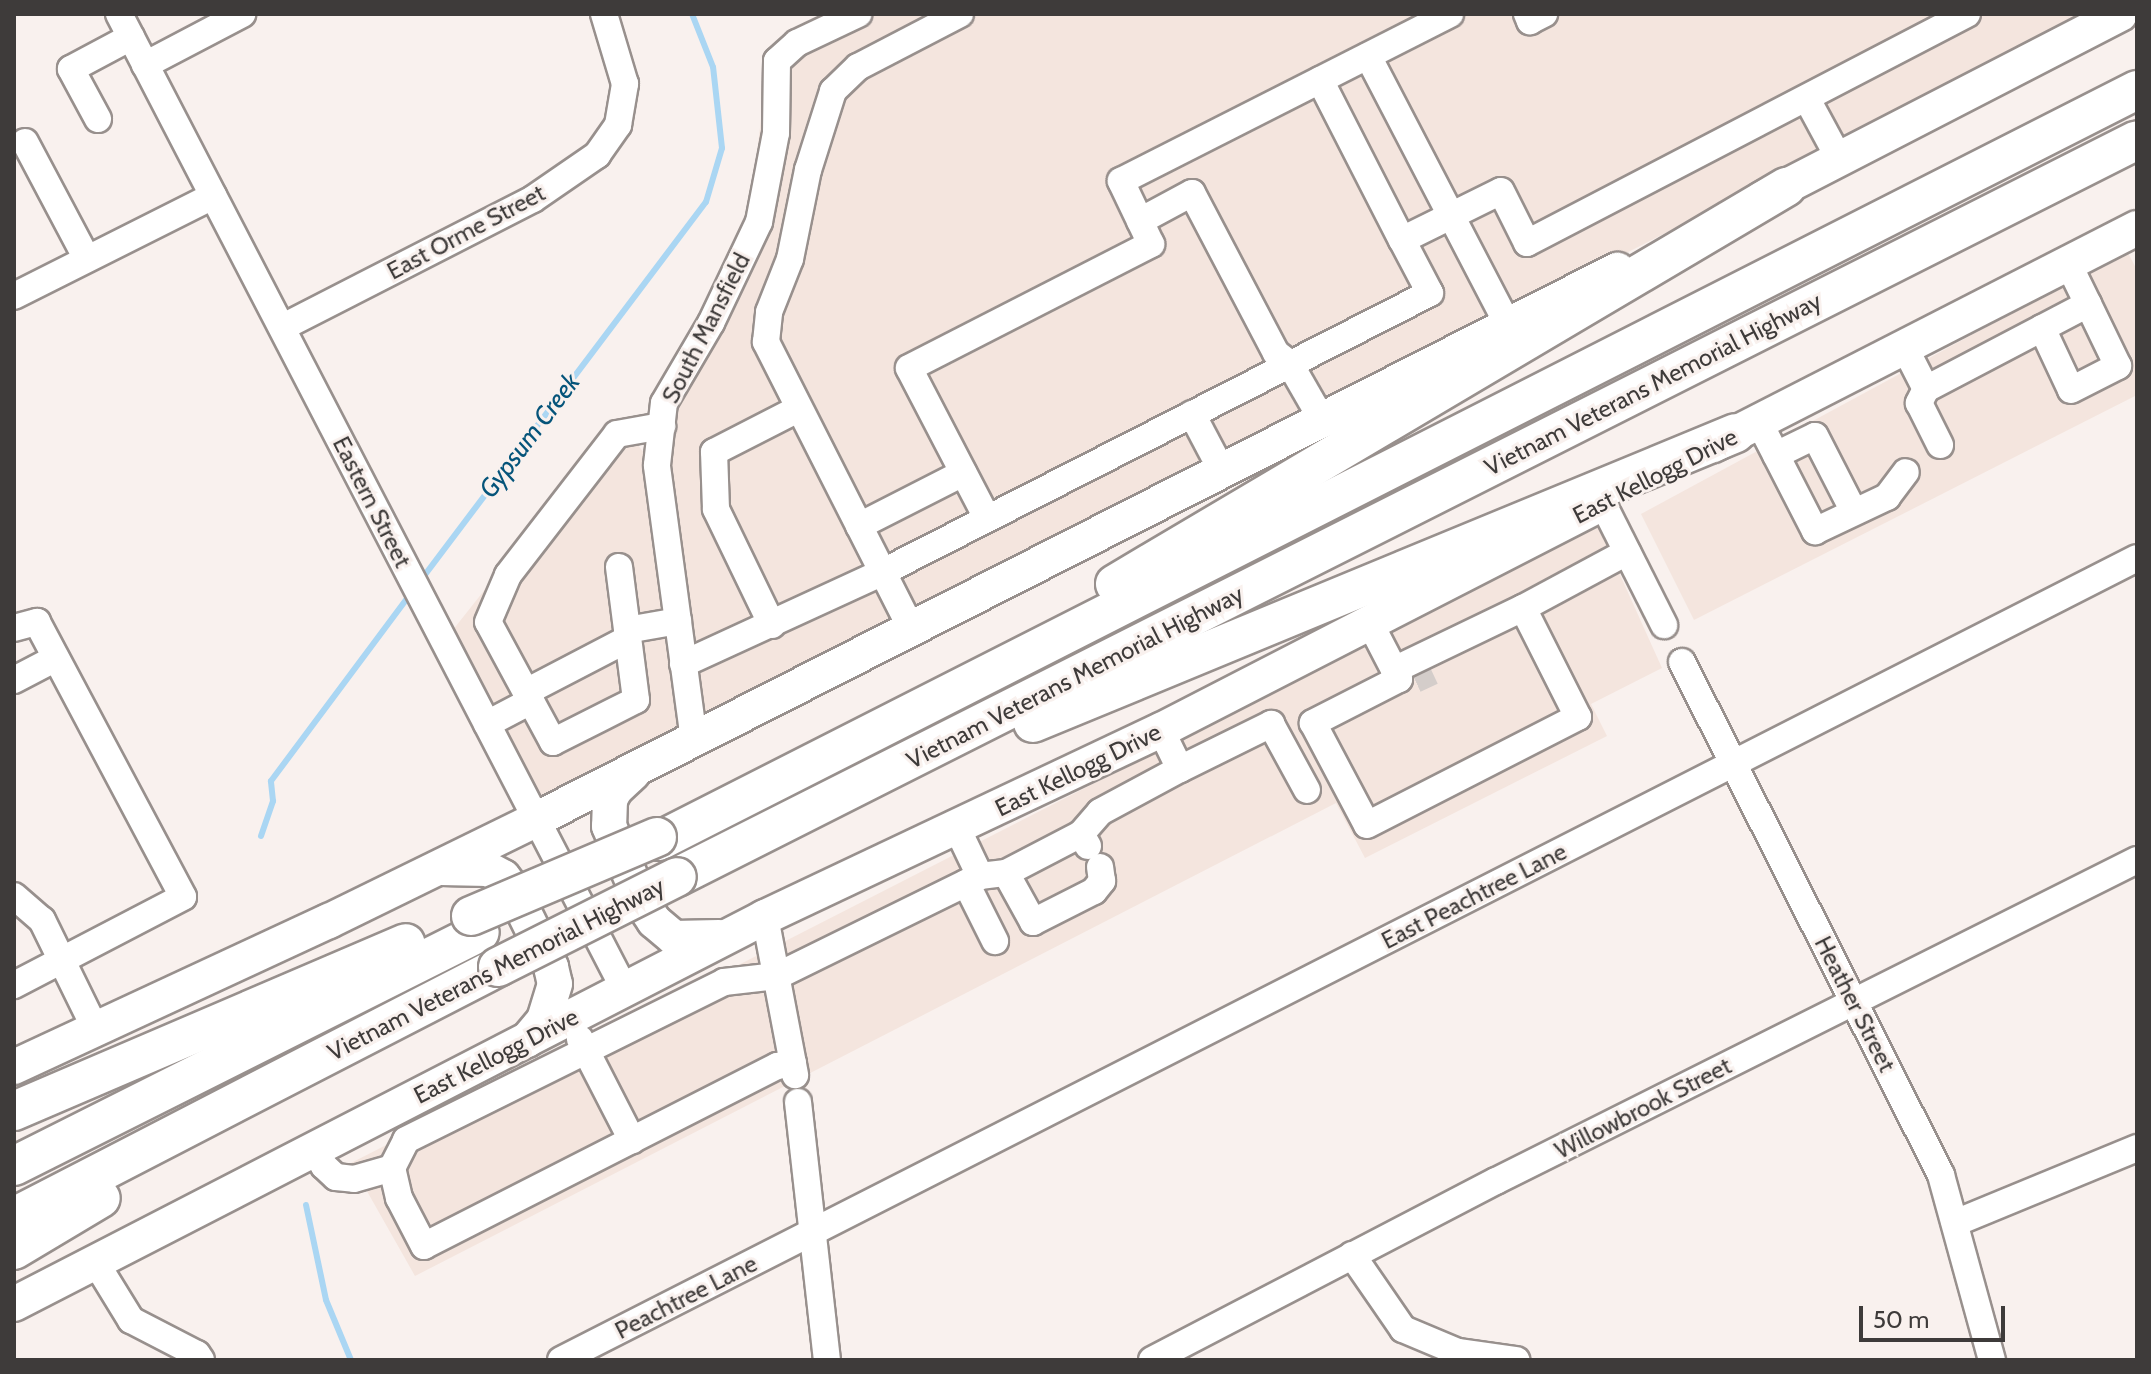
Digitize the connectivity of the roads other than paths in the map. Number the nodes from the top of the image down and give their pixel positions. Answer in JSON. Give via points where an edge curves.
{"nodes":[{"id":1,"x":242,"y":14,"type":"edge"},
{"id":2,"x":604,"y":14,"type":"edge"},
{"id":3,"x":858,"y":14,"type":"edge"},
{"id":4,"x":960,"y":14,"type":"edge"},
{"id":5,"x":1450,"y":14,"type":"edge"},
{"id":6,"x":1527,"y":14,"type":"edge"},
{"id":7,"x":1544,"y":14,"type":"edge"},
{"id":8,"x":1967,"y":14,"type":"edge"},
{"id":9,"x":2120,"y":14,"type":"edge"},
{"id":10,"x":2080,"y":23,"type":"edge"},
{"id":11,"x":125,"y":26,"type":"edge"},
{"id":12,"x":1368,"y":56,"type":"junction"},
{"id":13,"x":145,"y":65,"type":"junction"},
{"id":14,"x":1320,"y":80,"type":"junction"},
{"id":15,"x":2137,"y":90,"type":"edge"},
{"id":16,"x":1807,"y":99,"type":"junction"},
{"id":17,"x":98,"y":119,"type":"dead end"},
{"id":18,"x":2137,"y":140,"type":"edge"},
{"id":19,"x":25,"y":142,"type":"dead end"},
{"id":20,"x":1840,"y":160,"type":"junction"},
{"id":21,"x":1786,"y":187,"type":"junction"},
{"id":22,"x":213,"y":196,"type":"junction"},
{"id":23,"x":1450,"y":216,"type":"junction"},
{"id":24,"x":1140,"y":221,"type":"junction"},
{"id":25,"x":2137,"y":228,"type":"edge"},
{"id":26,"x":1402,"y":240,"type":"junction"},
{"id":27,"x":87,"y":259,"type":"junction"},
{"id":28,"x":2068,"y":263,"type":"junction"},
{"id":29,"x":14,"y":296,"type":"edge"},
{"id":30,"x":2088,"y":304,"type":"junction"},
{"id":31,"x":1507,"y":323,"type":"junction"},
{"id":32,"x":283,"y":327,"type":"junction"},
{"id":33,"x":2042,"y":328,"type":"junction"},
{"id":34,"x":1904,"y":346,"type":"junction"},
{"id":35,"x":1290,"y":364,"type":"junction"},
{"id":36,"x":1926,"y":389,"type":"junction"},
{"id":37,"x":798,"y":409,"type":"junction"},
{"id":38,"x":1192,"y":414,"type":"junction"},
{"id":39,"x":1321,"y":418,"type":"junction"},
{"id":40,"x":662,"y":426,"type":"junction"},
{"id":41,"x":1747,"y":428,"type":"junction"},
{"id":42,"x":1940,"y":445,"type":"dead end"},
{"id":43,"x":1776,"y":455,"type":"junction"},
{"id":44,"x":1221,"y":469,"type":"junction"},
{"id":45,"x":1906,"y":472,"type":"dead end"},
{"id":46,"x":963,"y":473,"type":"junction"},
{"id":47,"x":1602,"y":502,"type":"junction"},
{"id":48,"x":1854,"y":512,"type":"junction"},
{"id":49,"x":987,"y":518,"type":"junction"},
{"id":50,"x":859,"y":526,"type":"junction"},
{"id":51,"x":1627,"y":552,"type":"junction"},
{"id":52,"x":2137,"y":558,"type":"edge"},
{"id":53,"x":619,"y":567,"type":"dead end"},
{"id":54,"x":883,"y":572,"type":"junction"},
{"id":55,"x":1523,"y":608,"type":"junction"},
{"id":56,"x":678,"y":621,"type":"junction"},
{"id":57,"x":772,"y":625,"type":"junction"},
{"id":58,"x":1371,"y":625,"type":"junction"},
{"id":59,"x":1664,"y":625,"type":"dead end"},
{"id":60,"x":14,"y":628,"type":"edge"},
{"id":61,"x":911,"y":628,"type":"junction"},
{"id":62,"x":628,"y":635,"type":"junction"},
{"id":63,"x":1444,"y":647,"type":"junction"},
{"id":64,"x":56,"y":658,"type":"junction"},
{"id":65,"x":1682,"y":662,"type":"dead end"},
{"id":66,"x":683,"y":664,"type":"junction"},
{"id":67,"x":1410,"y":675,"type":"junction"},
{"id":68,"x":14,"y":680,"type":"edge"},
{"id":69,"x":528,"y":696,"type":"junction"},
{"id":70,"x":487,"y":724,"type":"junction"},
{"id":71,"x":1161,"y":730,"type":"junction"},
{"id":72,"x":694,"y":740,"type":"junction"},
{"id":73,"x":820,"y":759,"type":"junction"},
{"id":74,"x":1735,"y":763,"type":"junction"},
{"id":75,"x":639,"y":768,"type":"junction"},
{"id":76,"x":1180,"y":769,"type":"junction"},
{"id":77,"x":1307,"y":790,"type":"dead end"},
{"id":78,"x":537,"y":819,"type":"junction"},
{"id":79,"x":957,"y":828,"type":"junction"},
{"id":80,"x":760,"y":836,"type":"junction"},
{"id":81,"x":1090,"y":849,"type":"junction"},
{"id":82,"x":2137,"y":860,"type":"edge"},
{"id":83,"x":438,"y":868,"type":"junction"},
{"id":84,"x":1006,"y":873,"type":"junction"},
{"id":85,"x":973,"y":880,"type":"junction"},
{"id":86,"x":14,"y":896,"type":"edge"},
{"id":87,"x":765,"y":917,"type":"junction"},
{"id":88,"x":475,"y":924,"type":"junction"},
{"id":89,"x":731,"y":935,"type":"junction"},
{"id":90,"x":995,"y":941,"type":"dead end"},
{"id":91,"x":61,"y":962,"type":"junction"},
{"id":92,"x":777,"y":976,"type":"junction"},
{"id":93,"x":14,"y":985,"type":"edge"},
{"id":94,"x":625,"y":990,"type":"junction"},
{"id":95,"x":441,"y":996,"type":"junction"},
{"id":96,"x":1854,"y":1002,"type":"junction"},
{"id":97,"x":569,"y":1019,"type":"junction"},
{"id":98,"x":95,"y":1028,"type":"junction"},
{"id":99,"x":527,"y":1040,"type":"junction"},
{"id":100,"x":587,"y":1052,"type":"junction"},
{"id":101,"x":14,"y":1067,"type":"edge"},
{"id":102,"x":798,"y":1102,"type":"dead end"},
{"id":103,"x":14,"y":1111,"type":"edge"},
{"id":104,"x":632,"y":1140,"type":"junction"},
{"id":105,"x":2137,"y":1148,"type":"edge"},
{"id":106,"x":315,"y":1150,"type":"junction"},
{"id":107,"x":14,"y":1166,"type":"edge"},
{"id":108,"x":392,"y":1168,"type":"junction"},
{"id":109,"x":14,"y":1217,"type":"edge"},
{"id":110,"x":1955,"y":1223,"type":"junction"},
{"id":111,"x":810,"y":1234,"type":"junction"},
{"id":112,"x":14,"y":1250,"type":"edge"},
{"id":113,"x":1352,"y":1255,"type":"junction"},
{"id":114,"x":96,"y":1263,"type":"junction"},
{"id":115,"x":14,"y":1304,"type":"edge"},
{"id":116,"x":201,"y":1360,"type":"edge"},
{"id":117,"x":561,"y":1360,"type":"edge"},
{"id":118,"x":827,"y":1360,"type":"edge"},
{"id":119,"x":1152,"y":1360,"type":"edge"},
{"id":120,"x":1516,"y":1360,"type":"edge"},
{"id":121,"x":1992,"y":1360,"type":"edge"}],
"edges":[{"from":1,"to":13,"type":"street"},
{"from":2,"to":32,"type":"street","name":"East Orme Street","via":[[625,84],[618,125],[597,155],[533,199]]},
{"from":3,"to":40,"type":"street","name":"South Mansfield","via":[[797,43],[777,61],[776,133],[759,222],[711,323],[664,403]]},
{"from":4,"to":37,"type":"street","via":[[858,67],[833,91],[808,170],[790,259],[769,312],[766,342]]},
{"from":5,"to":12,"type":"street"},
{"from":6,"to":7,"type":"street","via":[[1530,21]]},
{"from":8,"to":16,"type":"street"},
{"from":9,"to":10,"type":"main road"},
{"from":10,"to":20,"type":"main road"},
{"from":11,"to":13,"type":"street","name":"Eastern Street"},
{"from":11,"to":17,"type":"street","via":[[71,69]]},
{"from":12,"to":14,"type":"street"},
{"from":12,"to":23,"type":"street"},
{"from":13,"to":22,"type":"street","name":"Eastern Street"},
{"from":14,"to":24,"type":"street","via":[[1121,181]]},
{"from":14,"to":26,"type":"street"},
{"from":15,"to":73,"type":"highway","name":"Vietnam Veterans Memorial Highway"},
{"from":16,"to":20,"type":"street"},
{"from":16,"to":23,"type":"street","via":[[1527,243],[1501,191]]},
{"from":18,"to":80,"type":"highway","name":"Vietnam Veterans Memorial Highway"},
{"from":19,"to":27,"type":"street"},
{"from":20,"to":21,"type":"main road"},
{"from":21,"to":31,"type":"main road"},
{"from":21,"to":73,"type":"highway"},
{"from":22,"to":27,"type":"street"},
{"from":22,"to":32,"type":"street","name":"Eastern Street"},
{"from":23,"to":26,"type":"street"},
{"from":23,"to":31,"type":"street"},
{"from":24,"to":35,"type":"street","via":[[1192,193],[1276,353]]},
{"from":24,"to":46,"type":"street","via":[[1151,244],[909,368]]},
{"from":25,"to":28,"type":"main road","name":"East Kellogg Drive"},
{"from":26,"to":35,"type":"street","via":[[1430,293]]},
{"from":27,"to":29,"type":"street"},
{"from":28,"to":30,"type":"street"},
{"from":28,"to":34,"type":"main road","name":"East Kellogg Drive"},
{"from":30,"to":33,"type":"street"},
{"from":30,"to":33,"type":"street","via":[[2118,366],[2071,390]]},
{"from":31,"to":39,"type":"main road"},
{"from":32,"to":70,"type":"street","name":"Eastern Street"},
{"from":33,"to":36,"type":"street"},
{"from":34,"to":36,"type":"street"},
{"from":34,"to":41,"type":"main road","name":"East Kellogg Drive"},
{"from":35,"to":38,"type":"street"},
{"from":35,"to":39,"type":"street"},
{"from":36,"to":42,"type":"street","via":[[1919,403]]},
{"from":37,"to":50,"type":"street"},
{"from":37,"to":57,"type":"street","via":[[714,452],[716,509]]},
{"from":38,"to":44,"type":"street"},
{"from":38,"to":49,"type":"street"},
{"from":39,"to":44,"type":"main road"},
{"from":40,"to":56,"type":"street","name":"South Mansfield","via":[[657,465]]},
{"from":40,"to":69,"type":"street","via":[[617,434],[508,575],[488,622]]},
{"from":41,"to":43,"type":"street"},
{"from":41,"to":47,"type":"main road","name":"East Kellogg Drive"},
{"from":41,"to":80,"type":"highway"},
{"from":43,"to":48,"type":"street","via":[[1815,531]]},
{"from":43,"to":48,"type":"street","via":[[1815,436]]},
{"from":44,"to":61,"type":"main road"},
{"from":45,"to":48,"type":"street","via":[[1887,497]]},
{"from":46,"to":49,"type":"street"},
{"from":46,"to":50,"type":"street"},
{"from":47,"to":51,"type":"street"},
{"from":47,"to":58,"type":"main road","name":"East Kellogg Drive"},
{"from":49,"to":54,"type":"street"},
{"from":50,"to":54,"type":"street"},
{"from":51,"to":55,"type":"street"},
{"from":51,"to":59,"type":"street"},
{"from":52,"to":74,"type":"street","name":"East Peachtree Lane"},
{"from":53,"to":62,"type":"street"},
{"from":54,"to":57,"type":"street"},
{"from":54,"to":61,"type":"street"},
{"from":55,"to":63,"type":"street"},
{"from":55,"to":67,"type":"street","via":[[1578,717],[1367,825],[1313,723]]},
{"from":56,"to":62,"type":"street"},
{"from":56,"to":66,"type":"street","name":"South Mansfield"},
{"from":57,"to":66,"type":"street"},
{"from":58,"to":67,"type":"street"},
{"from":58,"to":71,"type":"main road","name":"East Kellogg Drive"},
{"from":60,"to":64,"type":"street","via":[[37,622]]},
{"from":61,"to":72,"type":"main road"},
{"from":62,"to":69,"type":"street"},
{"from":62,"to":69,"type":"street","via":[[636,700],[553,742]]},
{"from":63,"to":67,"type":"street"},
{"from":63,"to":67,"type":"street","via":[[1443,658]]},
{"from":64,"to":68,"type":"street"},
{"from":64,"to":91,"type":"street","via":[[183,897]]},
{"from":65,"to":74,"type":"street","name":"Heather Street"},
{"from":66,"to":72,"type":"street","name":"South Mansfield"},
{"from":69,"to":70,"type":"street"},
{"from":70,"to":78,"type":"street","name":"Eastern Street"},
{"from":71,"to":76,"type":"street"},
{"from":71,"to":79,"type":"main road","name":"East Kellogg Drive"},
{"from":72,"to":75,"type":"main road"},
{"from":73,"to":88,"type":"highway","name":"Vietnam Veterans Memorial Highway","bridge":true},
{"from":74,"to":96,"type":"street","name":"Heather Street"},
{"from":74,"to":111,"type":"street","name":"East Peachtree Lane"},
{"from":75,"to":78,"type":"main road"},
{"from":75,"to":89,"type":"main road","via":[[615,790],[609,826],[642,903],[674,938]]},
{"from":76,"to":77,"type":"street","via":[[1271,724]]},
{"from":76,"to":81,"type":"street","via":[[1100,812]]},
{"from":78,"to":83,"type":"main road"},
{"from":78,"to":94,"type":"street","name":"Eastern Street"},
{"from":79,"to":85,"type":"street"},
{"from":79,"to":87,"type":"main road","name":"East Kellogg Drive"},
{"from":80,"to":95,"type":"highway","name":"Vietnam Veterans Memorial Highway","bridge":true},
{"from":81,"to":84,"type":"street"},
{"from":81,"to":84,"type":"street","via":[[1102,881],[1094,891],[1033,922]]},
{"from":82,"to":96,"type":"street","name":"Willowbrook Street"},
{"from":83,"to":98,"type":"main road"},
{"from":83,"to":99,"type":"main road","via":[[488,869],[513,890],[555,984],[544,1020]]},
{"from":84,"to":85,"type":"street"},
{"from":85,"to":90,"type":"street"},
{"from":85,"to":92,"type":"street"},
{"from":86,"to":91,"type":"street","via":[[42,920]]},
{"from":87,"to":89,"type":"main road","name":"East Kellogg Drive"},
{"from":87,"to":92,"type":"street"},
{"from":88,"to":103,"type":"highway"},
{"from":88,"to":107,"type":"highway","name":"Vietnam Veterans Memorial Highway"},
{"from":89,"to":94,"type":"main road","name":"East Kellogg Drive"},
{"from":91,"to":93,"type":"street"},
{"from":91,"to":98,"type":"street"},
{"from":92,"to":100,"type":"street","via":[[724,982]]},
{"from":92,"to":104,"type":"street","via":[[794,1069],[777,1066]]},
{"from":94,"to":97,"type":"main road","name":"East Kellogg Drive"},
{"from":95,"to":109,"type":"highway","name":"Vietnam Veterans Memorial Highway"},
{"from":95,"to":112,"type":"highway"},
{"from":96,"to":110,"type":"street","name":"Heather Street","via":[[1941,1175]]},
{"from":96,"to":113,"type":"street","name":"Willowbrook Street"},
{"from":97,"to":99,"type":"main road","name":"East Kellogg Drive"},
{"from":97,"to":100,"type":"street"},
{"from":98,"to":101,"type":"main road"},
{"from":99,"to":106,"type":"main road","name":"East Kellogg Drive"},
{"from":100,"to":104,"type":"street"},
{"from":100,"to":108,"type":"street","via":[[559,1061],[406,1140]]},
{"from":102,"to":111,"type":"street"},
{"from":104,"to":108,"type":"street","via":[[424,1246],[399,1198]]},
{"from":105,"to":110,"type":"street"},
{"from":106,"to":108,"type":"street","via":[[336,1177],[354,1179]]},
{"from":106,"to":114,"type":"main road","name":"East Kellogg Drive"},
{"from":110,"to":121,"type":"street","name":"Heather Street"},
{"from":111,"to":117,"type":"street","name":"Peachtree Lane"},
{"from":111,"to":118,"type":"street"},
{"from":113,"to":119,"type":"street","name":"Willowbrook Street"},
{"from":113,"to":120,"type":"street","via":[[1403,1329],[1458,1352]]},
{"from":114,"to":115,"type":"main road","name":"East Kellogg Drive"},
{"from":114,"to":116,"type":"street","via":[[131,1320]]}]}
